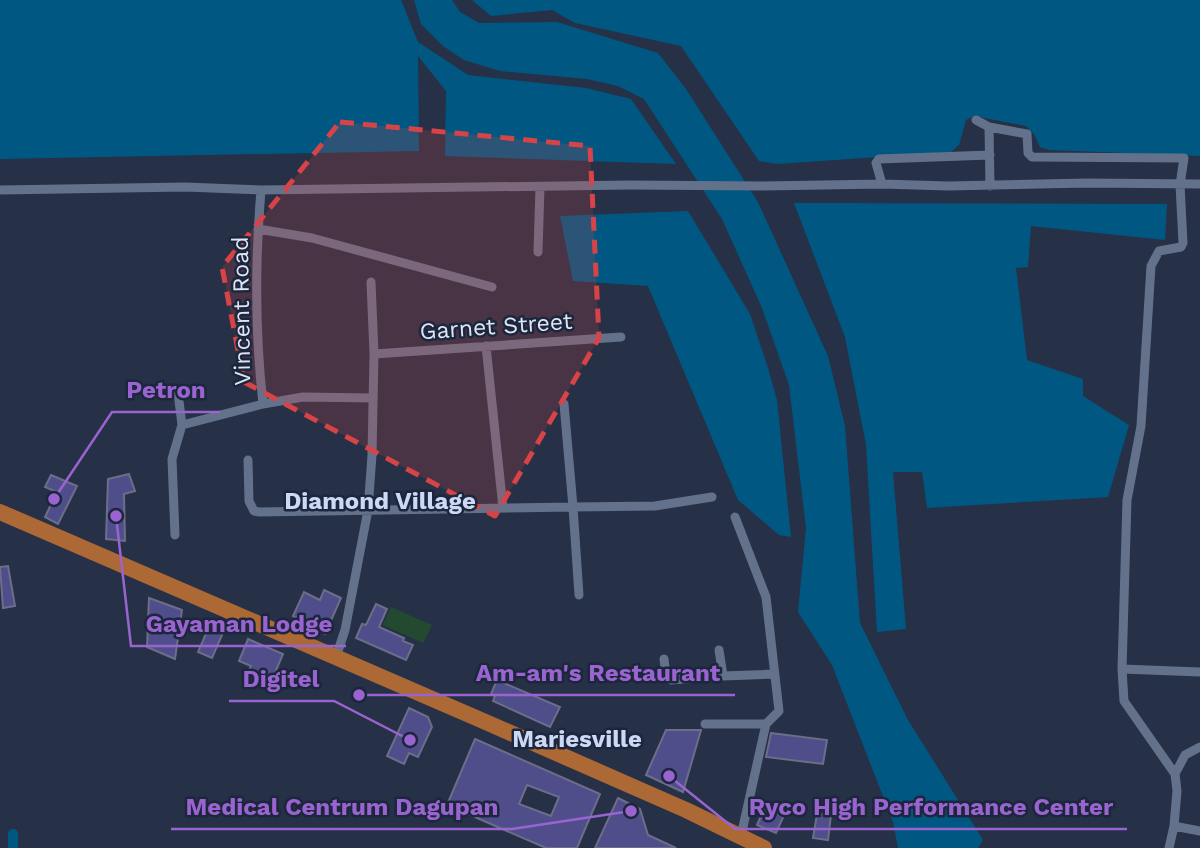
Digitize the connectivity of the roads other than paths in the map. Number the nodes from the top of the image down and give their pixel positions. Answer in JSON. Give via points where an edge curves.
{"nodes":[{"id":1,"x":976,"y":120,"type":"dead end"},
{"id":2,"x":989,"y":127,"type":"junction"},
{"id":3,"x":990,"y":155,"type":"junction"},
{"id":4,"x":882,"y":184,"type":"junction"},
{"id":5,"x":1200,"y":184,"type":"edge"},
{"id":6,"x":990,"y":186,"type":"junction"},
{"id":7,"x":540,"y":187,"type":"junction"},
{"id":8,"x":1180,"y":188,"type":"junction"},
{"id":9,"x":0,"y":190,"type":"edge"},
{"id":10,"x":261,"y":190,"type":"junction"},
{"id":11,"x":258,"y":229,"type":"junction"},
{"id":12,"x":538,"y":252,"type":"dead end"},
{"id":13,"x":371,"y":282,"type":"dead end"},
{"id":14,"x":492,"y":287,"type":"dead end"},
{"id":15,"x":621,"y":337,"type":"dead end"},
{"id":16,"x":486,"y":346,"type":"junction"},
{"id":17,"x":374,"y":354,"type":"junction"},
{"id":18,"x":178,"y":393,"type":"dead end"},
{"id":19,"x":373,"y":398,"type":"junction"},
{"id":20,"x":263,"y":404,"type":"junction"},
{"id":21,"x":564,"y":404,"type":"dead end"},
{"id":22,"x":182,"y":425,"type":"junction"},
{"id":23,"x":248,"y":460,"type":"dead end"},
{"id":24,"x":712,"y":497,"type":"dead end"},
{"id":25,"x":573,"y":507,"type":"junction"},
{"id":26,"x":503,"y":508,"type":"junction"},
{"id":27,"x":368,"y":510,"type":"junction"},
{"id":28,"x":0,"y":512,"type":"edge"},
{"id":29,"x":735,"y":517,"type":"dead end"},
{"id":30,"x":175,"y":535,"type":"dead end"},
{"id":31,"x":579,"y":595,"type":"dead end"},
{"id":32,"x":719,"y":650,"type":"dead end"},
{"id":33,"x":336,"y":657,"type":"junction"},
{"id":34,"x":664,"y":659,"type":"dead end"},
{"id":35,"x":1122,"y":669,"type":"junction"},
{"id":36,"x":1200,"y":672,"type":"edge"},
{"id":37,"x":774,"y":674,"type":"junction"},
{"id":38,"x":723,"y":676,"type":"junction"},
{"id":39,"x":705,"y":724,"type":"dead end"},
{"id":40,"x":765,"y":724,"type":"junction"},
{"id":41,"x":1200,"y":747,"type":"edge"},
{"id":42,"x":1175,"y":774,"type":"junction"},
{"id":43,"x":1174,"y":826,"type":"junction"},
{"id":44,"x":1200,"y":831,"type":"edge"},
{"id":45,"x":741,"y":836,"type":"junction"},
{"id":46,"x":764,"y":848,"type":"edge"},
{"id":47,"x":1169,"y":848,"type":"edge"}],
"edges":[{"from":1,"to":2,"type":"street"},
{"from":2,"to":3,"type":"street"},
{"from":2,"to":8,"type":"street","via":[[1027,134],[1032,157],[1184,158]]},
{"from":3,"to":4,"type":"street","via":[[879,159]]},
{"from":3,"to":6,"type":"street"},
{"from":4,"to":6,"type":"street"},
{"from":4,"to":7,"type":"street"},
{"from":5,"to":8,"type":"street"},
{"from":6,"to":8,"type":"street","via":[[1087,183]]},
{"from":7,"to":10,"type":"street"},
{"from":7,"to":12,"type":"street"},
{"from":8,"to":35,"type":"street","via":[[1182,245],[1162,249],[1151,266],[1141,426],[1127,500]]},
{"from":9,"to":10,"type":"street"},
{"from":10,"to":11,"type":"street","name":"Vincent Road"},
{"from":11,"to":14,"type":"street","via":[[312,238]]},
{"from":11,"to":20,"type":"street","name":"Vincent Road","via":[[258,363]]},
{"from":13,"to":17,"type":"street"},
{"from":15,"to":16,"type":"street","name":"Garnet Street"},
{"from":16,"to":17,"type":"street","name":"Garnet Street"},
{"from":16,"to":26,"type":"street"},
{"from":17,"to":19,"type":"street"},
{"from":18,"to":22,"type":"street"},
{"from":19,"to":20,"type":"street","via":[[324,395]]},
{"from":19,"to":27,"type":"street"},
{"from":20,"to":22,"type":"street"},
{"from":21,"to":25,"type":"street"},
{"from":22,"to":30,"type":"street","via":[[172,459]]},
{"from":23,"to":27,"type":"street","via":[[249,501],[254,511]]},
{"from":24,"to":25,"type":"street","via":[[654,506]]},
{"from":25,"to":26,"type":"street"},
{"from":25,"to":31,"type":"street"},
{"from":26,"to":27,"type":"street"},
{"from":27,"to":33,"type":"street"},
{"from":28,"to":33,"type":"highway"},
{"from":29,"to":37,"type":"street","via":[[766,597]]},
{"from":32,"to":38,"type":"street"},
{"from":33,"to":45,"type":"highway"},
{"from":34,"to":38,"type":"street","via":[[671,680]]},
{"from":35,"to":36,"type":"street"},
{"from":35,"to":42,"type":"street","via":[[1125,701]]},
{"from":37,"to":38,"type":"street"},
{"from":37,"to":40,"type":"street","via":[[779,711]]},
{"from":39,"to":40,"type":"street"},
{"from":40,"to":45,"type":"street"},
{"from":41,"to":42,"type":"street","via":[[1185,755]]},
{"from":42,"to":43,"type":"street"},
{"from":43,"to":44,"type":"street"},
{"from":43,"to":47,"type":"street"},
{"from":45,"to":46,"type":"highway"}]}
